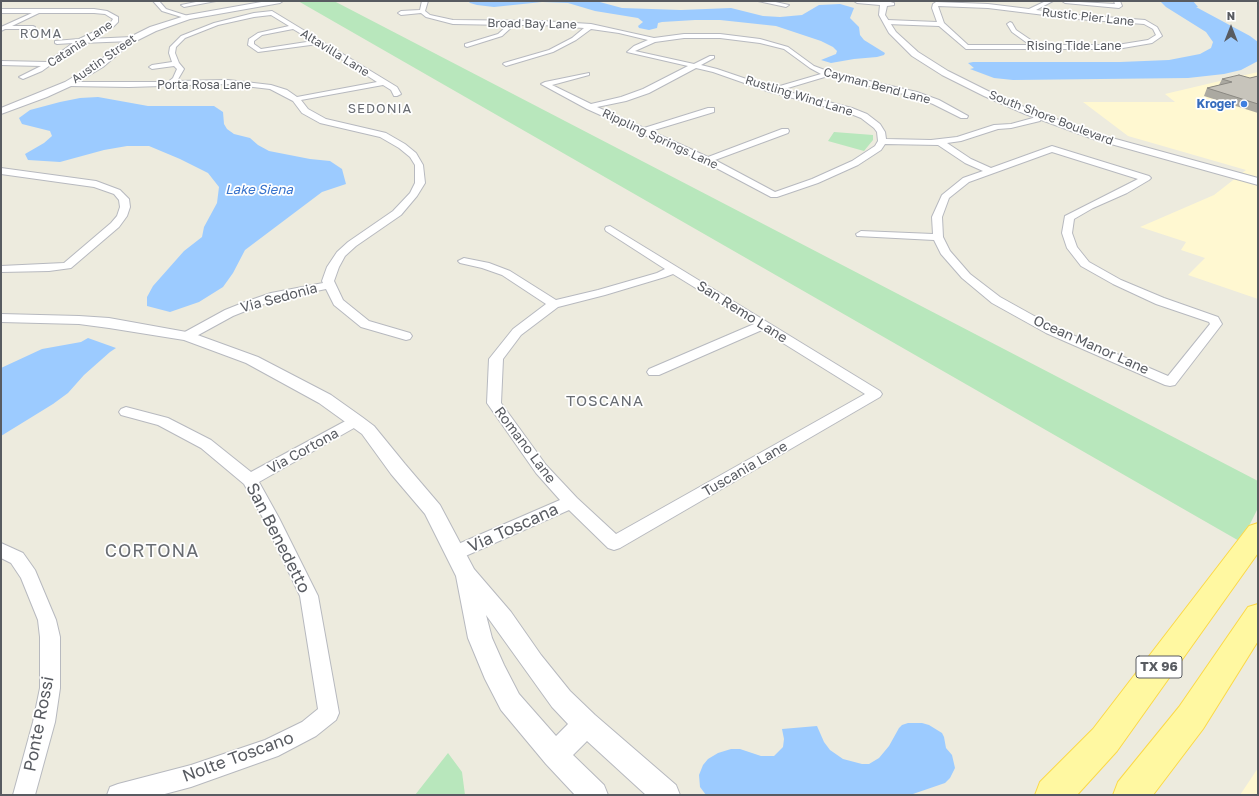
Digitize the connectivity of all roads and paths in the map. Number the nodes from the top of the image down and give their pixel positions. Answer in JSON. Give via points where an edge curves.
{"nodes":[{"id":1,"x":156,"y":1,"type":"edge"},
{"id":2,"x":213,"y":1,"type":"edge"},
{"id":3,"x":280,"y":1,"type":"edge"},
{"id":4,"x":425,"y":1,"type":"edge"},
{"id":5,"x":761,"y":1,"type":"edge"},
{"id":6,"x":857,"y":1,"type":"edge"},
{"id":7,"x":1050,"y":1,"type":"edge"},
{"id":8,"x":1065,"y":1,"type":"edge"},
{"id":9,"x":888,"y":2,"type":"edge"},
{"id":10,"x":1118,"y":3,"type":"edge"},
{"id":11,"x":786,"y":5,"type":"dead end"},
{"id":12,"x":184,"y":6,"type":"dead end"},
{"id":13,"x":112,"y":10,"type":"dead end"},
{"id":14,"x":422,"y":10,"type":"junction"},
{"id":15,"x":1030,"y":10,"type":"junction"},
{"id":16,"x":1,"y":11,"type":"edge"},
{"id":17,"x":40,"y":11,"type":"junction"},
{"id":18,"x":103,"y":12,"type":"junction"},
{"id":19,"x":401,"y":13,"type":"dead end"},
{"id":20,"x":544,"y":14,"type":"dead end"},
{"id":21,"x":188,"y":17,"type":"junction"},
{"id":22,"x":1077,"y":17,"type":"junction"},
{"id":23,"x":891,"y":21,"type":"junction"},
{"id":24,"x":453,"y":22,"type":"junction"},
{"id":25,"x":1145,"y":22,"type":"joint"},
{"id":26,"x":512,"y":23,"type":"junction"},
{"id":27,"x":542,"y":23,"type":"junction"},
{"id":28,"x":940,"y":23,"type":"junction"},
{"id":29,"x":1010,"y":24,"type":"dead end"},
{"id":30,"x":1080,"y":24,"type":"dead end"},
{"id":31,"x":437,"y":26,"type":"dead end"},
{"id":32,"x":591,"y":26,"type":"junction"},
{"id":33,"x":294,"y":27,"type":"junction"},
{"id":34,"x":33,"y":28,"type":"dead end"},
{"id":35,"x":2,"y":29,"type":"edge"},
{"id":36,"x":654,"y":40,"type":"junction"},
{"id":37,"x":80,"y":41,"type":"junction"},
{"id":38,"x":129,"y":41,"type":"junction"},
{"id":39,"x":57,"y":42,"type":"dead end"},
{"id":40,"x":319,"y":42,"type":"junction"},
{"id":41,"x":467,"y":45,"type":"dead end"},
{"id":42,"x":1037,"y":47,"type":"junction"},
{"id":43,"x":630,"y":52,"type":"joint"},
{"id":44,"x":712,"y":57,"type":"dead end"},
{"id":45,"x":1,"y":63,"type":"edge"},
{"id":46,"x":49,"y":64,"type":"junction"},
{"id":47,"x":176,"y":64,"type":"junction"},
{"id":48,"x":506,"y":64,"type":"dead end"},
{"id":49,"x":695,"y":65,"type":"junction"},
{"id":50,"x":152,"y":67,"type":"dead end"},
{"id":51,"x":588,"y":74,"type":"dead end"},
{"id":52,"x":828,"y":74,"type":"junction"},
{"id":53,"x":23,"y":77,"type":"dead end"},
{"id":54,"x":258,"y":77,"type":"dead end"},
{"id":55,"x":891,"y":80,"type":"dead end"},
{"id":56,"x":246,"y":83,"type":"junction"},
{"id":57,"x":382,"y":83,"type":"junction"},
{"id":58,"x":68,"y":84,"type":"junction"},
{"id":59,"x":170,"y":84,"type":"junction"},
{"id":60,"x":882,"y":86,"type":"junction"},
{"id":61,"x":773,"y":90,"type":"junction"},
{"id":62,"x":397,"y":94,"type":"dead end"},
{"id":63,"x":296,"y":99,"type":"junction"},
{"id":64,"x":590,"y":107,"type":"junction"},
{"id":65,"x":711,"y":110,"type":"dead end"},
{"id":66,"x":1,"y":111,"type":"edge"},
{"id":67,"x":1049,"y":112,"type":"junction"},
{"id":68,"x":1038,"y":115,"type":"junction"},
{"id":69,"x":964,"y":116,"type":"dead end"},
{"id":70,"x":644,"y":131,"type":"junction"},
{"id":71,"x":785,"y":131,"type":"dead end"},
{"id":72,"x":882,"y":140,"type":"junction"},
{"id":73,"x":940,"y":142,"type":"junction"},
{"id":74,"x":708,"y":160,"type":"junction"},
{"id":75,"x":991,"y":171,"type":"junction"},
{"id":76,"x":3,"y":173,"type":"edge"},
{"id":77,"x":1254,"y":178,"type":"edge"},
{"id":78,"x":610,"y":229,"type":"dead end"},
{"id":79,"x":861,"y":234,"type":"dead end"},
{"id":80,"x":938,"y":237,"type":"junction"},
{"id":81,"x":464,"y":261,"type":"dead end"},
{"id":82,"x":1,"y":269,"type":"edge"},
{"id":83,"x":673,"y":269,"type":"junction"},
{"id":84,"x":330,"y":285,"type":"junction"},
{"id":85,"x":554,"y":304,"type":"junction"},
{"id":86,"x":2,"y":318,"type":"edge"},
{"id":87,"x":763,"y":325,"type":"junction"},
{"id":88,"x":187,"y":336,"type":"junction"},
{"id":89,"x":406,"y":336,"type":"dead end"},
{"id":90,"x":654,"y":372,"type":"dead end"},
{"id":91,"x":875,"y":394,"type":"joint"},
{"id":92,"x":126,"y":412,"type":"dead end"},
{"id":93,"x":356,"y":421,"type":"junction"},
{"id":94,"x":250,"y":480,"type":"junction"},
{"id":95,"x":571,"y":502,"type":"junction"},
{"id":96,"x":1258,"y":533,"type":"edge"},
{"id":97,"x":614,"y":543,"type":"joint"},
{"id":98,"x":2,"y":550,"type":"edge"},
{"id":99,"x":455,"y":554,"type":"junction"},
{"id":100,"x":466,"y":575,"type":"junction"},
{"id":101,"x":1258,"y":616,"type":"edge"},
{"id":102,"x":329,"y":714,"type":"joint"},
{"id":103,"x":586,"y":724,"type":"junction"},
{"id":104,"x":555,"y":755,"type":"junction"},
{"id":105,"x":24,"y":795,"type":"edge"},
{"id":106,"x":118,"y":795,"type":"edge"},
{"id":107,"x":594,"y":795,"type":"edge"},
{"id":108,"x":666,"y":795,"type":"edge"},
{"id":109,"x":1053,"y":795,"type":"edge"},
{"id":110,"x":1131,"y":795,"type":"edge"}],
"edges":[{"from":1,"to":21,"type":"street","via":[[164,10]]},
{"from":2,"to":12,"type":"street"},
{"from":3,"to":21,"type":"street","name":"Austin Street"},
{"from":4,"to":14,"type":"street"},
{"from":5,"to":11,"type":"street"},
{"from":6,"to":9,"type":"street"},
{"from":7,"to":15,"type":"street"},
{"from":8,"to":10,"type":"street"},
{"from":9,"to":23,"type":"street","via":[[882,15]]},
{"from":13,"to":18,"type":"street"},
{"from":14,"to":19,"type":"street"},
{"from":14,"to":24,"type":"street","name":"Broad Bay Lane","via":[[428,16]]},
{"from":15,"to":22,"type":"street","name":"Rustic Pier Lane"},
{"from":15,"to":28,"type":"street","name":"Rustic Pier Lane","via":[[936,4]]},
{"from":16,"to":17,"type":"street","name":"Catania Lane"},
{"from":17,"to":18,"type":"street","name":"Catania Lane"},
{"from":17,"to":35,"type":"street"},
{"from":18,"to":37,"type":"street","name":"Catania Lane","via":[[116,18],[115,22]]},
{"from":20,"to":27,"type":"street"},
{"from":21,"to":38,"type":"street","name":"Austin Street","via":[[153,29]]},
{"from":22,"to":25,"type":"street","name":"Rustic Pier Lane"},
{"from":22,"to":30,"type":"street"},
{"from":23,"to":28,"type":"street"},
{"from":23,"to":67,"type":"street","name":"South Shore Boulevard","via":[[913,42],[941,62],[988,88]]},
{"from":23,"to":68,"type":"street","name":"South Shore Boulevard","via":[[893,33],[915,54],[987,94]]},
{"from":24,"to":26,"type":"street","name":"Broad Bay Lane"},
{"from":24,"to":31,"type":"street"},
{"from":25,"to":42,"type":"street","name":"Rising Tide Lane","via":[[1155,28],[1159,36],[1150,42],[1117,47]]},
{"from":26,"to":27,"type":"street","name":"Broad Bay Lane"},
{"from":26,"to":41,"type":"street","via":[[510,28],[500,35]]},
{"from":27,"to":32,"type":"street","name":"Broad Bay Lane"},
{"from":28,"to":42,"type":"street","name":"Rising Tide Lane","via":[[966,47]]},
{"from":29,"to":42,"type":"street","via":[[1014,31]]},
{"from":32,"to":36,"type":"street","name":"Broad Bay Lane"},
{"from":32,"to":48,"type":"street","via":[[551,51]]},
{"from":33,"to":40,"type":"street","name":"Altavilla Lane"},
{"from":33,"to":40,"type":"street","via":[[260,34],[251,40],[250,44],[260,51]]},
{"from":33,"to":47,"type":"street","name":"Altavilla Lane","via":[[272,13],[203,28],[184,37],[173,48]]},
{"from":34,"to":35,"type":"street"},
{"from":36,"to":43,"type":"street","name":"Cayman Bend Lane"},
{"from":36,"to":52,"type":"street","name":"Cayman Bend Lane","via":[[708,35],[760,41],[786,48],[812,67]]},
{"from":37,"to":38,"type":"street"},
{"from":37,"to":39,"type":"street"},
{"from":37,"to":46,"type":"street","name":"Catania Lane"},
{"from":38,"to":58,"type":"street","name":"Austin Street","via":[[100,65]]},
{"from":40,"to":57,"type":"street","name":"Altavilla Lane"},
{"from":43,"to":49,"type":"street","name":"Rustling Wind Lane"},
{"from":44,"to":49,"type":"street"},
{"from":45,"to":46,"type":"street"},
{"from":46,"to":53,"type":"street","name":"Catania Lane"},
{"from":47,"to":50,"type":"street"},
{"from":47,"to":59,"type":"street","via":[[181,68],[180,73]]},
{"from":49,"to":61,"type":"street","name":"Rustling Wind Lane"},
{"from":49,"to":64,"type":"street","via":[[646,91]]},
{"from":51,"to":64,"type":"street","name":"Rippling Springs Lane","via":[[545,84]]},
{"from":52,"to":60,"type":"street","name":"Cayman Bend Lane"},
{"from":52,"to":61,"type":"street"},
{"from":54,"to":56,"type":"street"},
{"from":55,"to":60,"type":"street"},
{"from":56,"to":59,"type":"street","name":"Porta Rosa Lane"},
{"from":56,"to":63,"type":"street","name":"Porta Rosa Lane","via":[[271,87]]},
{"from":57,"to":62,"type":"street","name":"Altavilla Lane","via":[[394,89]]},
{"from":57,"to":63,"type":"street"},
{"from":58,"to":59,"type":"street","name":"Porta Rosa Lane"},
{"from":58,"to":66,"type":"street","name":"Austin Street","via":[[44,96]]},
{"from":60,"to":69,"type":"street","name":"Cayman Bend Lane","via":[[924,97]]},
{"from":61,"to":72,"type":"street","name":"Rustling Wind Lane","via":[[855,112],[877,126]]},
{"from":63,"to":84,"type":"street","name":"Porta Rosa Lane","via":[[305,111],[324,121],[383,135],[414,155],[420,170],[420,183],[405,205],[341,254],[328,281]]},
{"from":64,"to":70,"type":"street","name":"Rippling Springs Lane"},
{"from":65,"to":70,"type":"street"},
{"from":67,"to":68,"type":"street"},
{"from":67,"to":77,"type":"street","name":"South Shore Boulevard"},
{"from":68,"to":73,"type":"street","via":[[1037,119]]},
{"from":68,"to":77,"type":"street","name":"South Shore Boulevard","via":[[1097,137]]},
{"from":70,"to":74,"type":"street","name":"Rippling Springs Lane"},
{"from":71,"to":74,"type":"street"},
{"from":72,"to":73,"type":"street"},
{"from":72,"to":74,"type":"street","name":"Rippling Springs Lane","via":[[878,148],[855,163],[815,181],[774,195]]},
{"from":73,"to":75,"type":"street","via":[[968,161]]},
{"from":75,"to":80,"type":"street","name":"Ocean Manor Lane","via":[[966,180],[945,197],[937,217]]},
{"from":75,"to":80,"type":"street","name":"Ocean Manor Lane","via":[[1052,149],[1146,178],[1069,218],[1067,233],[1072,248],[1085,264],[1117,282],[1160,301],[1214,320],[1216,324],[1170,382],[1050,330],[996,300],[966,276],[945,252]]},
{"from":76,"to":82,"type":"street","via":[[96,184],[117,192],[124,199],[123,212],[116,225],[67,266]]},
{"from":78,"to":83,"type":"street","name":"San Remo Lane"},
{"from":79,"to":80,"type":"street"},
{"from":81,"to":85,"type":"street","via":[[506,273]]},
{"from":83,"to":85,"type":"street","name":"Romano Lane","via":[[638,282]]},
{"from":83,"to":87,"type":"street","name":"San Remo Lane"},
{"from":84,"to":88,"type":"street","name":"Via Sedonia","via":[[249,304]]},
{"from":84,"to":89,"type":"street","via":[[338,302],[365,324]]},
{"from":85,"to":95,"type":"street","name":"Romano Lane","via":[[517,332],[496,359],[494,403],[541,468]]},
{"from":86,"to":88,"type":"street","via":[[79,320]]},
{"from":87,"to":90,"type":"street"},
{"from":87,"to":91,"type":"street","name":"San Remo Lane"},
{"from":88,"to":93,"type":"street","via":[[252,360],[325,399]]},
{"from":91,"to":97,"type":"street","name":"Tuscania Lane"},
{"from":92,"to":94,"type":"street","name":"San Benedetto","via":[[163,421],[206,444]]},
{"from":93,"to":94,"type":"street","name":"Via Cortona"},
{"from":93,"to":99,"type":"street","via":[[368,430],[433,510]]},
{"from":94,"to":102,"type":"street","name":"San Benedetto","via":[[309,596]]},
{"from":95,"to":97,"type":"street","name":"Romano Lane"},
{"from":95,"to":99,"type":"street","name":"Via Toscana"},
{"from":96,"to":109,"type":"main road","number":"TX 96","via":[[1105,740]]},
{"from":98,"to":105,"type":"street","name":"Ponte Rossi","via":[[17,558],[29,575],[47,620],[50,637],[50,688],[44,722]]},
{"from":99,"to":100,"type":"street"},
{"from":100,"to":103,"type":"street","via":[[503,619],[561,699]]},
{"from":100,"to":104,"type":"street","via":[[480,638],[494,671],[510,702]]},
{"from":101,"to":110,"type":"main road","via":[[1191,718]]},
{"from":102,"to":106,"type":"street","name":"Nolte Toscano","via":[[309,729],[270,749],[191,776]]},
{"from":103,"to":104,"type":"street"},
{"from":103,"to":108,"type":"street"},
{"from":104,"to":107,"type":"street"}]}
